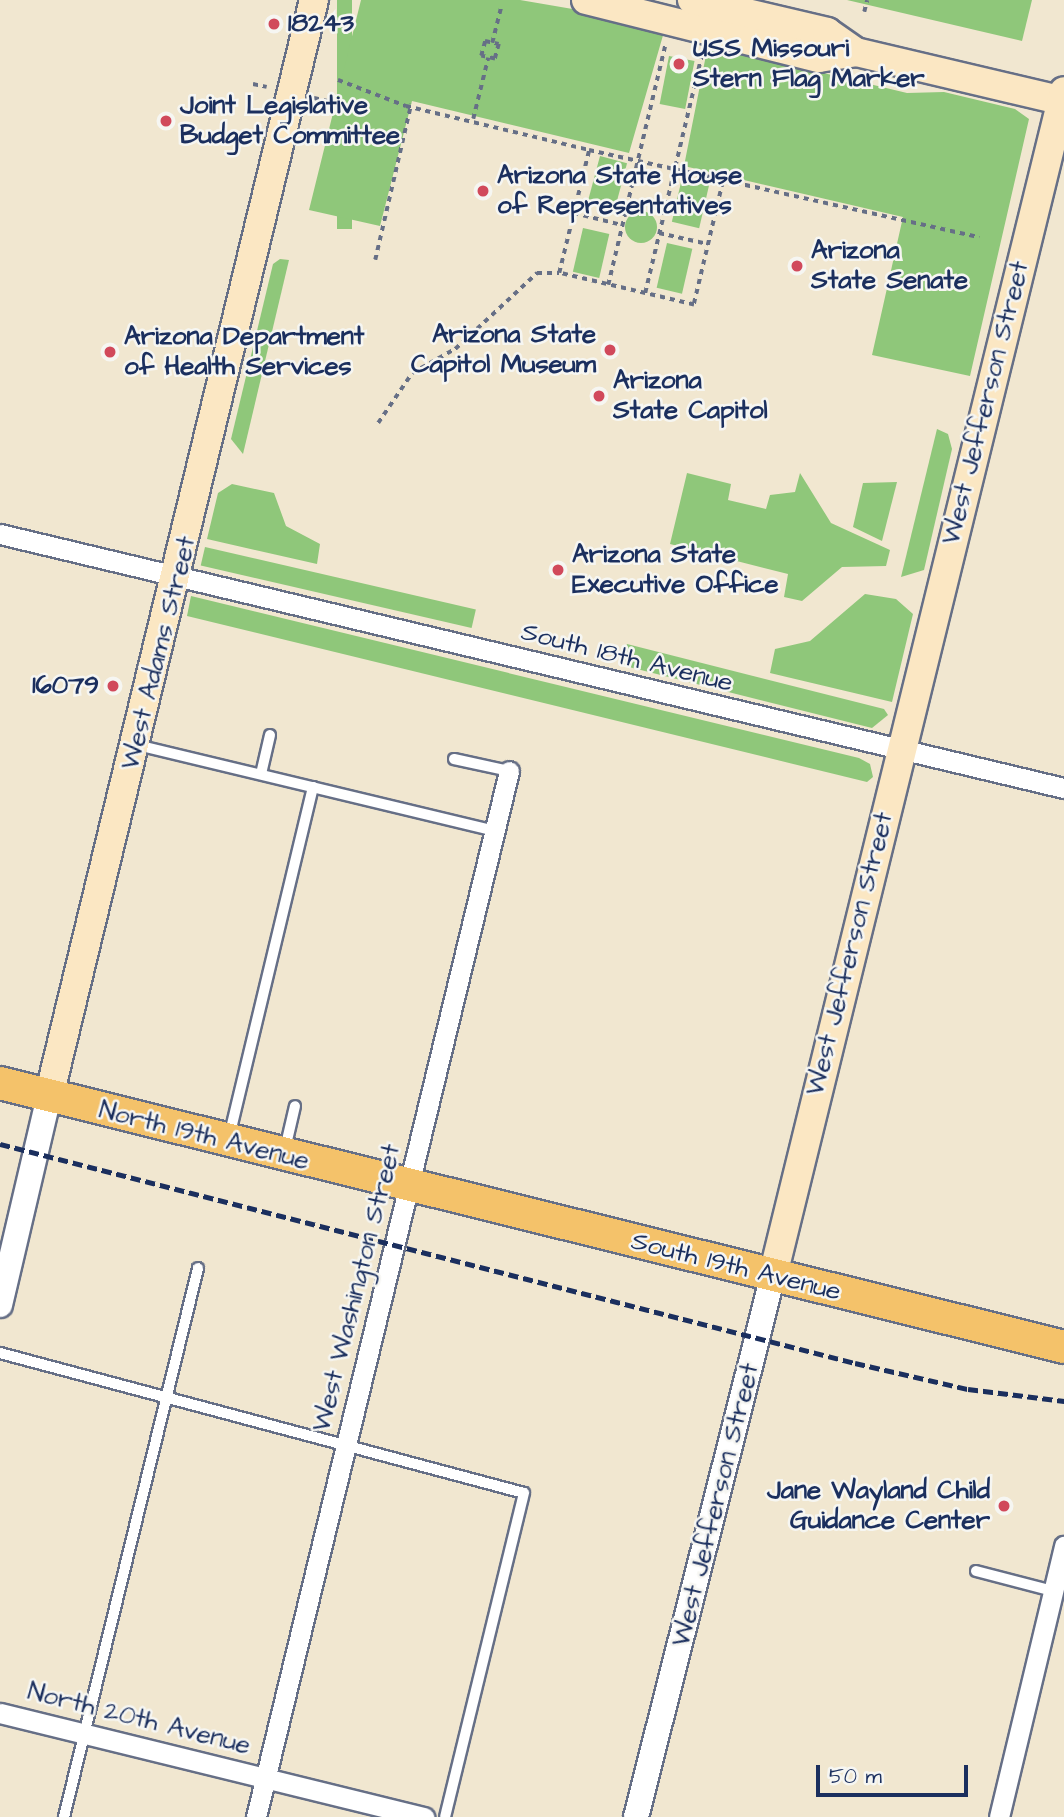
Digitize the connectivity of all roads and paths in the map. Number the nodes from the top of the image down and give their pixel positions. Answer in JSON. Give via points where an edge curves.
{"nodes":[{"id":1,"x":314,"y":0,"type":"edge"},
{"id":2,"x":586,"y":0,"type":"edge"},
{"id":3,"x":692,"y":0,"type":"edge"},
{"id":4,"x":867,"y":0,"type":"edge"},
{"id":5,"x":500,"y":7,"type":"dead end"},
{"id":6,"x":864,"y":12,"type":"dead end"},
{"id":7,"x":671,"y":20,"type":"junction"},
{"id":8,"x":708,"y":30,"type":"junction"},
{"id":9,"x":492,"y":43,"type":"junction"},
{"id":10,"x":856,"y":52,"type":"junction"},
{"id":11,"x":488,"y":58,"type":"junction"},
{"id":12,"x":338,"y":80,"type":"dead end"},
{"id":13,"x":253,"y":84,"type":"dead end"},
{"id":14,"x":267,"y":87,"type":"dead end"},
{"id":15,"x":314,"y":98,"type":"dead end"},
{"id":16,"x":1063,"y":99,"type":"edge"},
{"id":17,"x":332,"y":102,"type":"dead end"},
{"id":18,"x":411,"y":104,"type":"junction"},
{"id":19,"x":473,"y":119,"type":"junction"},
{"id":20,"x":589,"y":150,"type":"junction"},
{"id":21,"x":637,"y":162,"type":"junction"},
{"id":22,"x":674,"y":170,"type":"junction"},
{"id":23,"x":723,"y":182,"type":"junction"},
{"id":24,"x":574,"y":213,"type":"junction"},
{"id":25,"x":622,"y":225,"type":"junction"},
{"id":26,"x":659,"y":233,"type":"junction"},
{"id":27,"x":979,"y":237,"type":"dead end"},
{"id":28,"x":708,"y":244,"type":"junction"},
{"id":29,"x":374,"y":260,"type":"dead end"},
{"id":30,"x":559,"y":273,"type":"junction"},
{"id":31,"x":608,"y":285,"type":"junction"},
{"id":32,"x":645,"y":293,"type":"junction"},
{"id":33,"x":378,"y":423,"type":"dead end"},
{"id":34,"x":0,"y":534,"type":"edge"},
{"id":35,"x":177,"y":577,"type":"junction"},
{"id":36,"x":270,"y":735,"type":"dead end"},
{"id":37,"x":136,"y":744,"type":"junction"},
{"id":38,"x":900,"y":752,"type":"junction"},
{"id":39,"x":454,"y":759,"type":"dead end"},
{"id":40,"x":509,"y":771,"type":"joint"},
{"id":41,"x":261,"y":774,"type":"junction"},
{"id":42,"x":313,"y":787,"type":"junction"},
{"id":43,"x":1064,"y":788,"type":"edge"},
{"id":44,"x":496,"y":831,"type":"junction"},
{"id":45,"x":0,"y":1083,"type":"edge"},
{"id":46,"x":49,"y":1096,"type":"junction"},
{"id":47,"x":295,"y":1106,"type":"dead end"},
{"id":48,"x":228,"y":1142,"type":"junction"},
{"id":49,"x":283,"y":1156,"type":"junction"},
{"id":50,"x":408,"y":1189,"type":"junction"},
{"id":51,"x":198,"y":1268,"type":"dead end"},
{"id":52,"x":773,"y":1275,"type":"junction"},
{"id":53,"x":0,"y":1305,"type":"edge"},
{"id":54,"x":1064,"y":1347,"type":"edge"},
{"id":55,"x":0,"y":1353,"type":"edge"},
{"id":56,"x":167,"y":1396,"type":"junction"},
{"id":57,"x":346,"y":1446,"type":"junction"},
{"id":58,"x":1064,"y":1546,"type":"edge"},
{"id":59,"x":976,"y":1571,"type":"dead end"},
{"id":60,"x":1053,"y":1591,"type":"junction"},
{"id":61,"x":0,"y":1713,"type":"edge"},
{"id":62,"x":84,"y":1733,"type":"junction"},
{"id":63,"x":266,"y":1777,"type":"junction"},
{"id":64,"x":64,"y":1817,"type":"edge"},
{"id":65,"x":256,"y":1817,"type":"edge"},
{"id":66,"x":424,"y":1817,"type":"edge"},
{"id":67,"x":445,"y":1817,"type":"edge"},
{"id":68,"x":636,"y":1817,"type":"edge"},
{"id":69,"x":999,"y":1817,"type":"edge"}],
"edges":[{"from":1,"to":35,"type":"main road","name":"West Adams Street"},
{"from":2,"to":7,"type":"main road"},
{"from":3,"to":10,"type":"main road","via":[[827,32]]},
{"from":4,"to":6,"type":"path"},
{"from":5,"to":9,"type":"path"},
{"from":7,"to":8,"type":"main road"},
{"from":7,"to":21,"type":"path"},
{"from":8,"to":10,"type":"main road","via":[[820,58]]},
{"from":8,"to":22,"type":"path"},
{"from":9,"to":11,"type":"path","via":[[485,41],[481,56]]},
{"from":9,"to":11,"type":"path","via":[[499,44],[495,60]]},
{"from":10,"to":16,"type":"main road"},
{"from":11,"to":19,"type":"path"},
{"from":12,"to":18,"type":"path"},
{"from":13,"to":14,"type":"path"},
{"from":15,"to":17,"type":"path"},
{"from":16,"to":38,"type":"main road","name":"West Jefferson Street"},
{"from":18,"to":19,"type":"path"},
{"from":18,"to":29,"type":"path"},
{"from":19,"to":20,"type":"path"},
{"from":20,"to":21,"type":"path"},
{"from":20,"to":24,"type":"path"},
{"from":21,"to":22,"type":"path"},
{"from":21,"to":25,"type":"path"},
{"from":22,"to":23,"type":"path"},
{"from":22,"to":26,"type":"path"},
{"from":23,"to":27,"type":"path"},
{"from":23,"to":28,"type":"path"},
{"from":24,"to":25,"type":"path"},
{"from":24,"to":30,"type":"path"},
{"from":25,"to":31,"type":"path"},
{"from":26,"to":28,"type":"path"},
{"from":26,"to":32,"type":"path"},
{"from":28,"to":32,"type":"path","via":[[694,305]]},
{"from":30,"to":31,"type":"path"},
{"from":30,"to":33,"type":"path","via":[[537,273],[455,349],[412,373]]},
{"from":31,"to":32,"type":"path"},
{"from":34,"to":35,"type":"street","name":"South 18th Avenue"},
{"from":35,"to":37,"type":"main road","name":"West Adams Street"},
{"from":35,"to":38,"type":"street","name":"South 18th Avenue"},
{"from":36,"to":41,"type":"lane"},
{"from":37,"to":41,"type":"lane"},
{"from":37,"to":46,"type":"main road","name":"West Adams Street"},
{"from":38,"to":43,"type":"street","name":"South 18th Avenue"},
{"from":38,"to":52,"type":"main road","name":"West Jefferson Street"},
{"from":39,"to":40,"type":"lane"},
{"from":40,"to":44,"type":"street","name":"West Washington Street"},
{"from":41,"to":42,"type":"lane"},
{"from":42,"to":44,"type":"lane"},
{"from":42,"to":48,"type":"lane"},
{"from":44,"to":50,"type":"street","name":"West Washington Street"},
{"from":45,"to":46,"type":"main road","name":"North 19th Avenue"},
{"from":46,"to":48,"type":"main road","name":"North 19th Avenue"},
{"from":46,"to":53,"type":"street","name":"West Adams Street"},
{"from":47,"to":49,"type":"lane"},
{"from":48,"to":49,"type":"main road","name":"North 19th Avenue"},
{"from":49,"to":50,"type":"main road","name":"North 19th Avenue"},
{"from":50,"to":52,"type":"main road","name":"South 19th Avenue"},
{"from":50,"to":57,"type":"street","name":"West Washington Street"},
{"from":51,"to":56,"type":"lane"},
{"from":52,"to":54,"type":"main road","name":"South 19th Avenue"},
{"from":52,"to":68,"type":"street","name":"West Jefferson Street"},
{"from":55,"to":56,"type":"lane"},
{"from":56,"to":57,"type":"lane"},
{"from":56,"to":62,"type":"lane"},
{"from":57,"to":63,"type":"street","name":"West Washington Street"},
{"from":57,"to":67,"type":"lane","via":[[524,1493]]},
{"from":58,"to":60,"type":"street"},
{"from":59,"to":60,"type":"lane"},
{"from":60,"to":69,"type":"street"},
{"from":61,"to":62,"type":"street","name":"North 20th Avenue"},
{"from":62,"to":63,"type":"street","name":"North 20th Avenue"},
{"from":62,"to":64,"type":"lane"},
{"from":63,"to":65,"type":"street","name":"West Washington Street"},
{"from":63,"to":66,"type":"street","name":"North 20th Avenue"}]}
